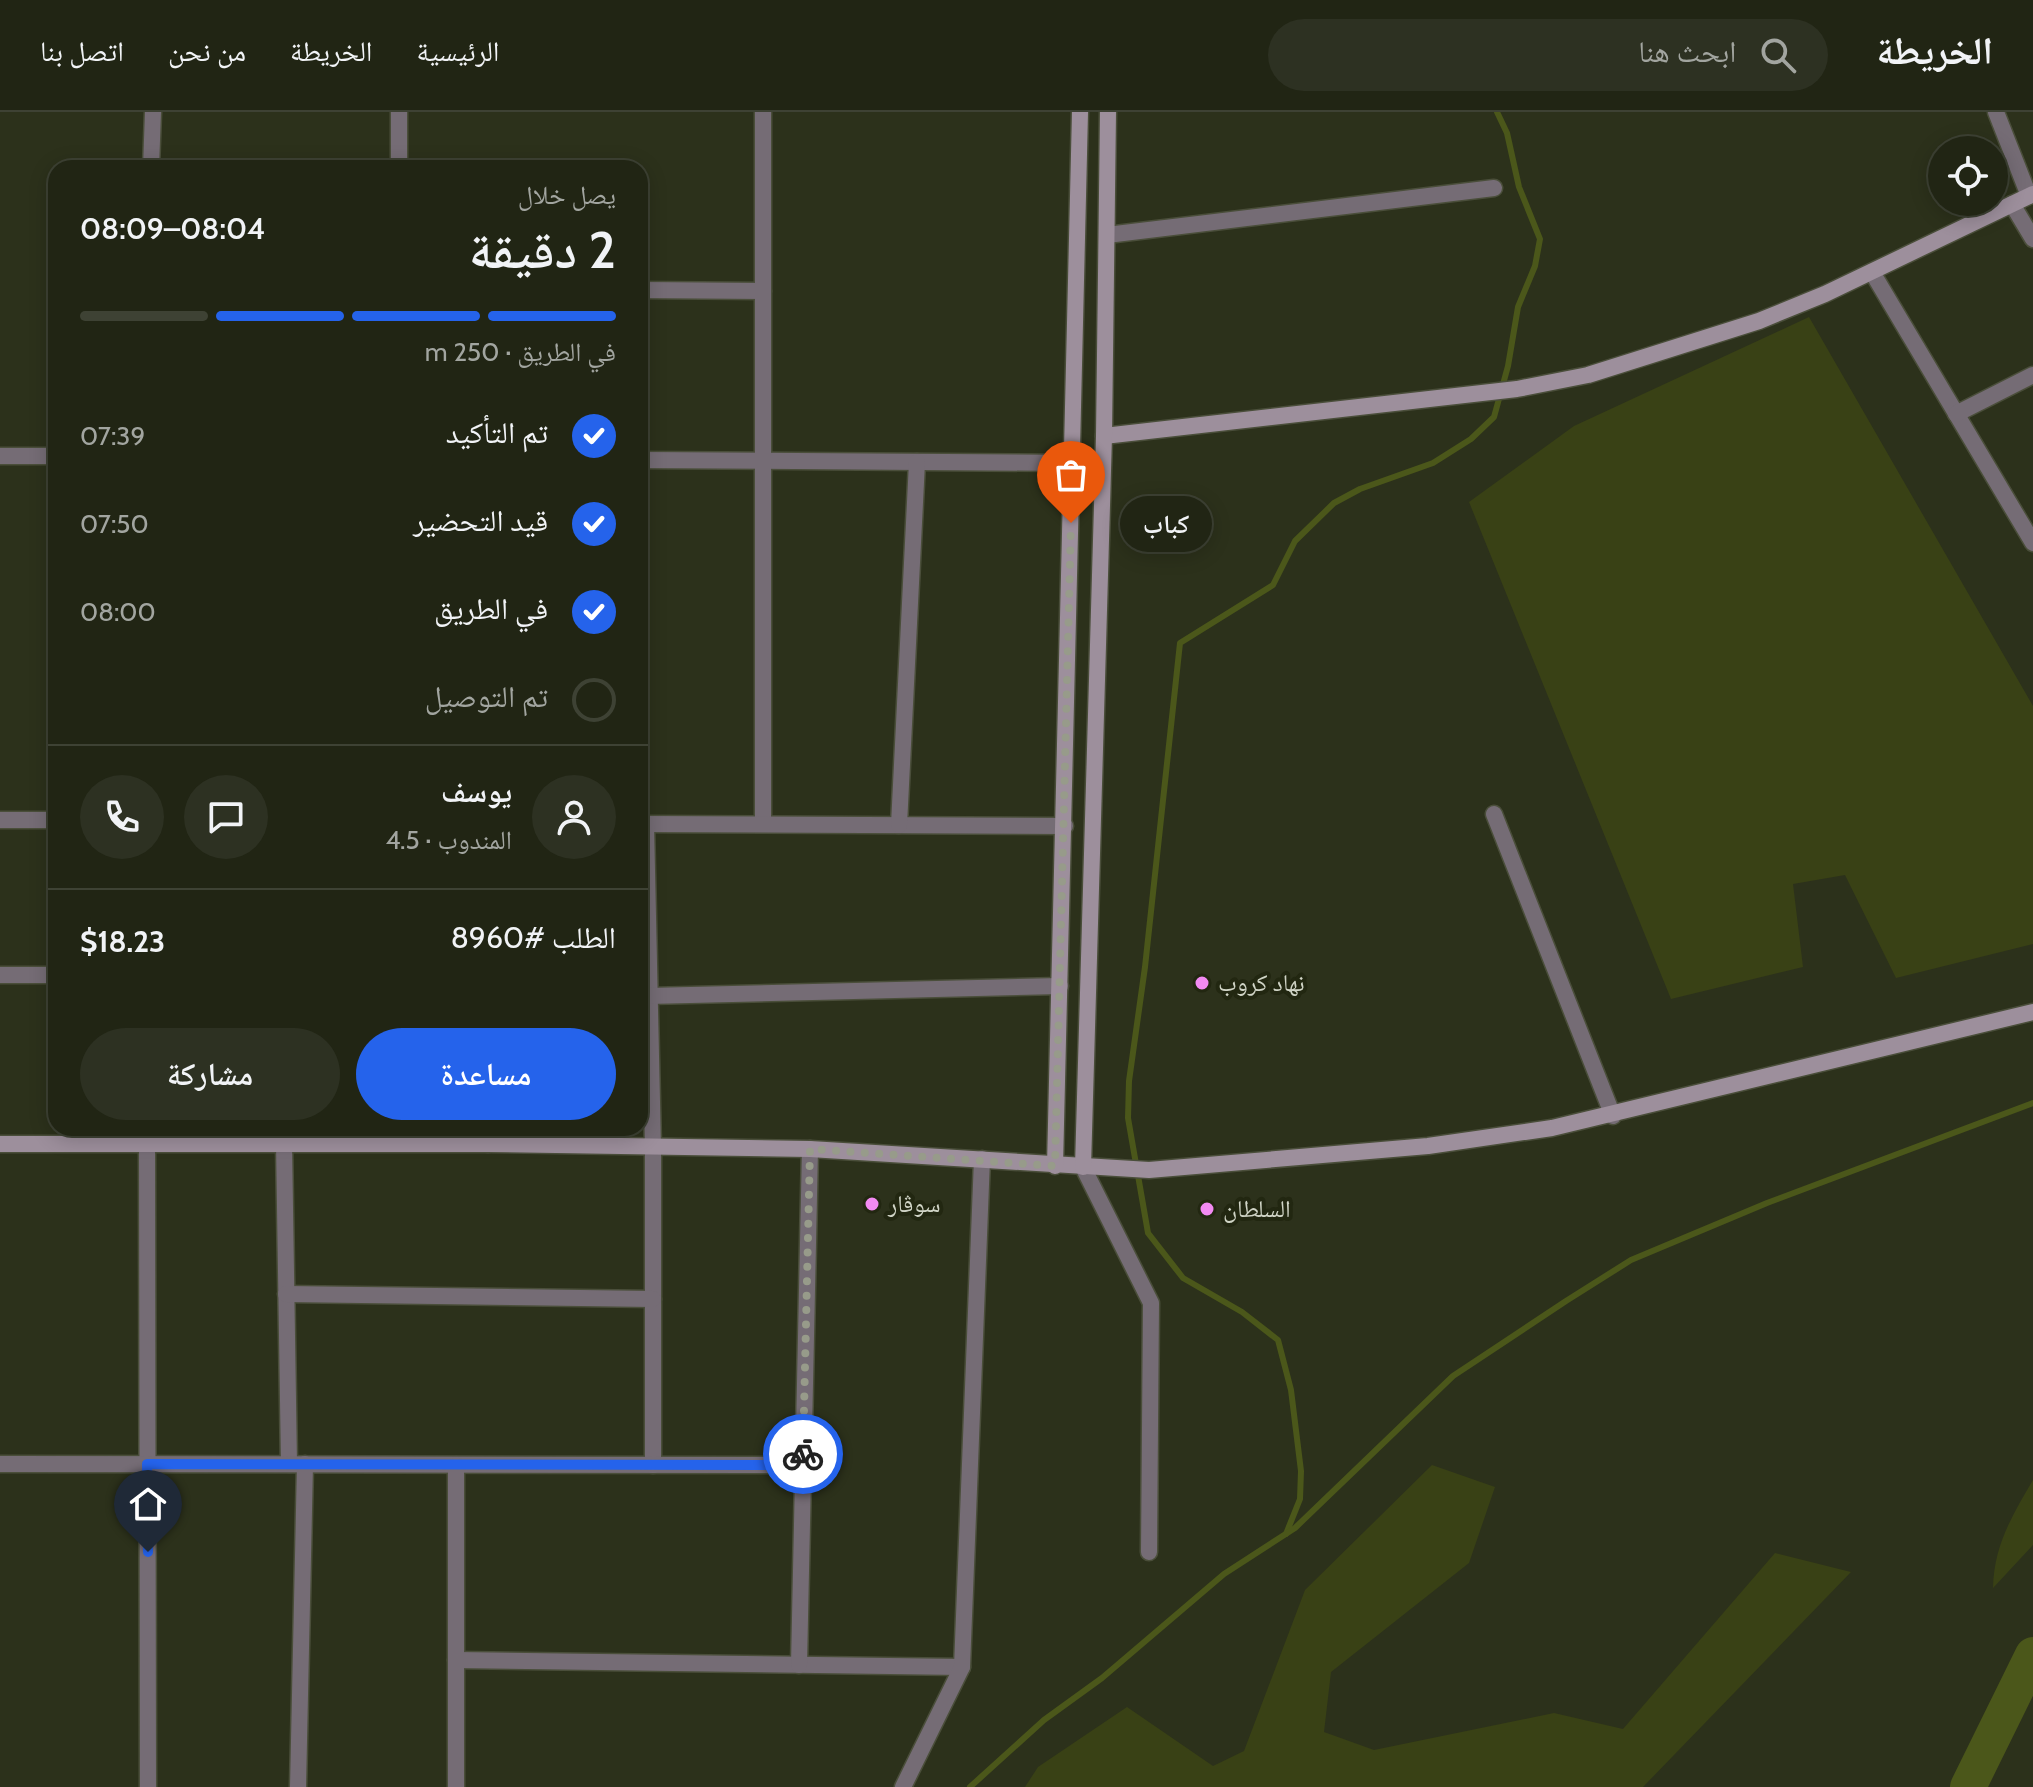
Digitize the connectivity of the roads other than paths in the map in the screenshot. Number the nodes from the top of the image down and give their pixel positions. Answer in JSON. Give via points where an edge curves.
{"nodes":[{"id":1,"x":153,"y":112,"type":"edge"},
{"id":2,"x":399,"y":112,"type":"edge"},
{"id":3,"x":763,"y":112,"type":"edge"},
{"id":4,"x":1080,"y":112,"type":"edge"},
{"id":5,"x":1108,"y":112,"type":"edge"},
{"id":6,"x":1996,"y":112,"type":"edge"},
{"id":7,"x":151,"y":160,"type":"edge"},
{"id":8,"x":399,"y":160,"type":"edge"},
{"id":9,"x":1494,"y":188,"type":"dead end"},
{"id":10,"x":2031,"y":195,"type":"edge"},
{"id":11,"x":2012,"y":204,"type":"junction"},
{"id":12,"x":1107,"y":235,"type":"junction"},
{"id":13,"x":2033,"y":239,"type":"edge"},
{"id":14,"x":1872,"y":272,"type":"junction"},
{"id":15,"x":648,"y":290,"type":"edge"},
{"id":16,"x":763,"y":291,"type":"junction"},
{"id":17,"x":2033,"y":375,"type":"edge"},
{"id":18,"x":1956,"y":414,"type":"junction"},
{"id":19,"x":1104,"y":436,"type":"junction"},
{"id":20,"x":0,"y":456,"type":"edge"},
{"id":21,"x":48,"y":456,"type":"edge"},
{"id":22,"x":648,"y":460,"type":"edge"},
{"id":23,"x":763,"y":461,"type":"junction"},
{"id":24,"x":917,"y":462,"type":"junction"},
{"id":25,"x":1072,"y":463,"type":"junction"},
{"id":26,"x":2033,"y":543,"type":"edge"},
{"id":27,"x":1494,"y":814,"type":"dead end"},
{"id":28,"x":0,"y":820,"type":"edge"},
{"id":29,"x":48,"y":820,"type":"edge"},
{"id":30,"x":763,"y":822,"type":"junction"},
{"id":31,"x":648,"y":824,"type":"edge"},
{"id":32,"x":899,"y":825,"type":"junction"},
{"id":33,"x":1065,"y":826,"type":"junction"},
{"id":34,"x":0,"y":975,"type":"edge"},
{"id":35,"x":48,"y":975,"type":"edge"},
{"id":36,"x":1060,"y":986,"type":"junction"},
{"id":37,"x":648,"y":996,"type":"joint"},
{"id":38,"x":1060,"y":1011,"type":"junction"},
{"id":39,"x":1087,"y":1011,"type":"junction"},
{"id":40,"x":2033,"y":1012,"type":"edge"},
{"id":41,"x":1613,"y":1116,"type":"junction"},
{"id":42,"x":488,"y":1136,"type":"edge"},
{"id":43,"x":284,"y":1143,"type":"junction"},
{"id":44,"x":0,"y":1144,"type":"edge"},
{"id":45,"x":147,"y":1144,"type":"junction"},
{"id":46,"x":653,"y":1148,"type":"junction"},
{"id":47,"x":810,"y":1149,"type":"junction"},
{"id":48,"x":982,"y":1159,"type":"junction"},
{"id":49,"x":1055,"y":1166,"type":"junction"},
{"id":50,"x":1083,"y":1167,"type":"junction"},
{"id":51,"x":286,"y":1294,"type":"junction"},
{"id":52,"x":653,"y":1299,"type":"junction"},
{"id":53,"x":0,"y":1464,"type":"edge"},
{"id":54,"x":147,"y":1464,"type":"junction"},
{"id":55,"x":297,"y":1464,"type":"junction"},
{"id":56,"x":456,"y":1465,"type":"junction"},
{"id":57,"x":653,"y":1465,"type":"junction"},
{"id":58,"x":803,"y":1465,"type":"junction"},
{"id":59,"x":1149,"y":1552,"type":"dead end"},
{"id":60,"x":456,"y":1660,"type":"junction"},
{"id":61,"x":799,"y":1665,"type":"junction"},
{"id":62,"x":962,"y":1667,"type":"junction"},
{"id":63,"x":148,"y":1787,"type":"edge"},
{"id":64,"x":298,"y":1787,"type":"edge"},
{"id":65,"x":456,"y":1787,"type":"edge"},
{"id":66,"x":903,"y":1787,"type":"edge"}],
"edges":[{"from":1,"to":7,"type":"street"},
{"from":2,"to":8,"type":"street"},
{"from":3,"to":16,"type":"street"},
{"from":4,"to":25,"type":"main road"},
{"from":5,"to":12,"type":"main road"},
{"from":6,"to":10,"type":"street"},
{"from":9,"to":12,"type":"street"},
{"from":10,"to":11,"type":"main road"},
{"from":11,"to":13,"type":"street"},
{"from":11,"to":14,"type":"main road"},
{"from":12,"to":19,"type":"main road"},
{"from":14,"to":18,"type":"street"},
{"from":14,"to":19,"type":"main road","via":[[1759,321],[1588,375],[1517,389]]},
{"from":15,"to":16,"type":"street"},
{"from":16,"to":23,"type":"street"},
{"from":17,"to":18,"type":"street"},
{"from":18,"to":26,"type":"street"},
{"from":19,"to":39,"type":"main road"},
{"from":20,"to":21,"type":"street"},
{"from":22,"to":23,"type":"street"},
{"from":23,"to":24,"type":"street"},
{"from":23,"to":30,"type":"street"},
{"from":24,"to":25,"type":"street"},
{"from":24,"to":32,"type":"street"},
{"from":25,"to":33,"type":"main road"},
{"from":27,"to":41,"type":"street"},
{"from":28,"to":29,"type":"street"},
{"from":30,"to":31,"type":"street"},
{"from":30,"to":32,"type":"street"},
{"from":32,"to":33,"type":"street"},
{"from":33,"to":36,"type":"main road"},
{"from":34,"to":35,"type":"street"},
{"from":36,"to":37,"type":"street"},
{"from":36,"to":38,"type":"main road"},
{"from":37,"to":46,"type":"street"},
{"from":38,"to":39,"type":"main road"},
{"from":38,"to":49,"type":"main road"},
{"from":39,"to":50,"type":"main road"},
{"from":40,"to":41,"type":"main road"},
{"from":41,"to":50,"type":"main road","via":[[1428,1146],[1149,1170]]},
{"from":42,"to":43,"type":"main road"},
{"from":42,"to":46,"type":"main road"},
{"from":43,"to":45,"type":"main road"},
{"from":43,"to":51,"type":"street"},
{"from":44,"to":45,"type":"main road"},
{"from":45,"to":54,"type":"street"},
{"from":46,"to":47,"type":"main road"},
{"from":46,"to":52,"type":"street"},
{"from":47,"to":48,"type":"main road"},
{"from":47,"to":58,"type":"street"},
{"from":48,"to":49,"type":"main road"},
{"from":48,"to":62,"type":"street"},
{"from":49,"to":50,"type":"main road"},
{"from":50,"to":59,"type":"street","via":[[1151,1303]]},
{"from":51,"to":52,"type":"street"},
{"from":51,"to":55,"type":"street"},
{"from":52,"to":57,"type":"street"},
{"from":53,"to":54,"type":"street"},
{"from":54,"to":55,"type":"street"},
{"from":54,"to":63,"type":"street"},
{"from":55,"to":56,"type":"street"},
{"from":55,"to":64,"type":"street"},
{"from":56,"to":57,"type":"street"},
{"from":56,"to":60,"type":"street"},
{"from":57,"to":58,"type":"street"},
{"from":58,"to":61,"type":"street"},
{"from":60,"to":61,"type":"street"},
{"from":60,"to":65,"type":"street"},
{"from":61,"to":62,"type":"street"},
{"from":62,"to":66,"type":"street"}]}
